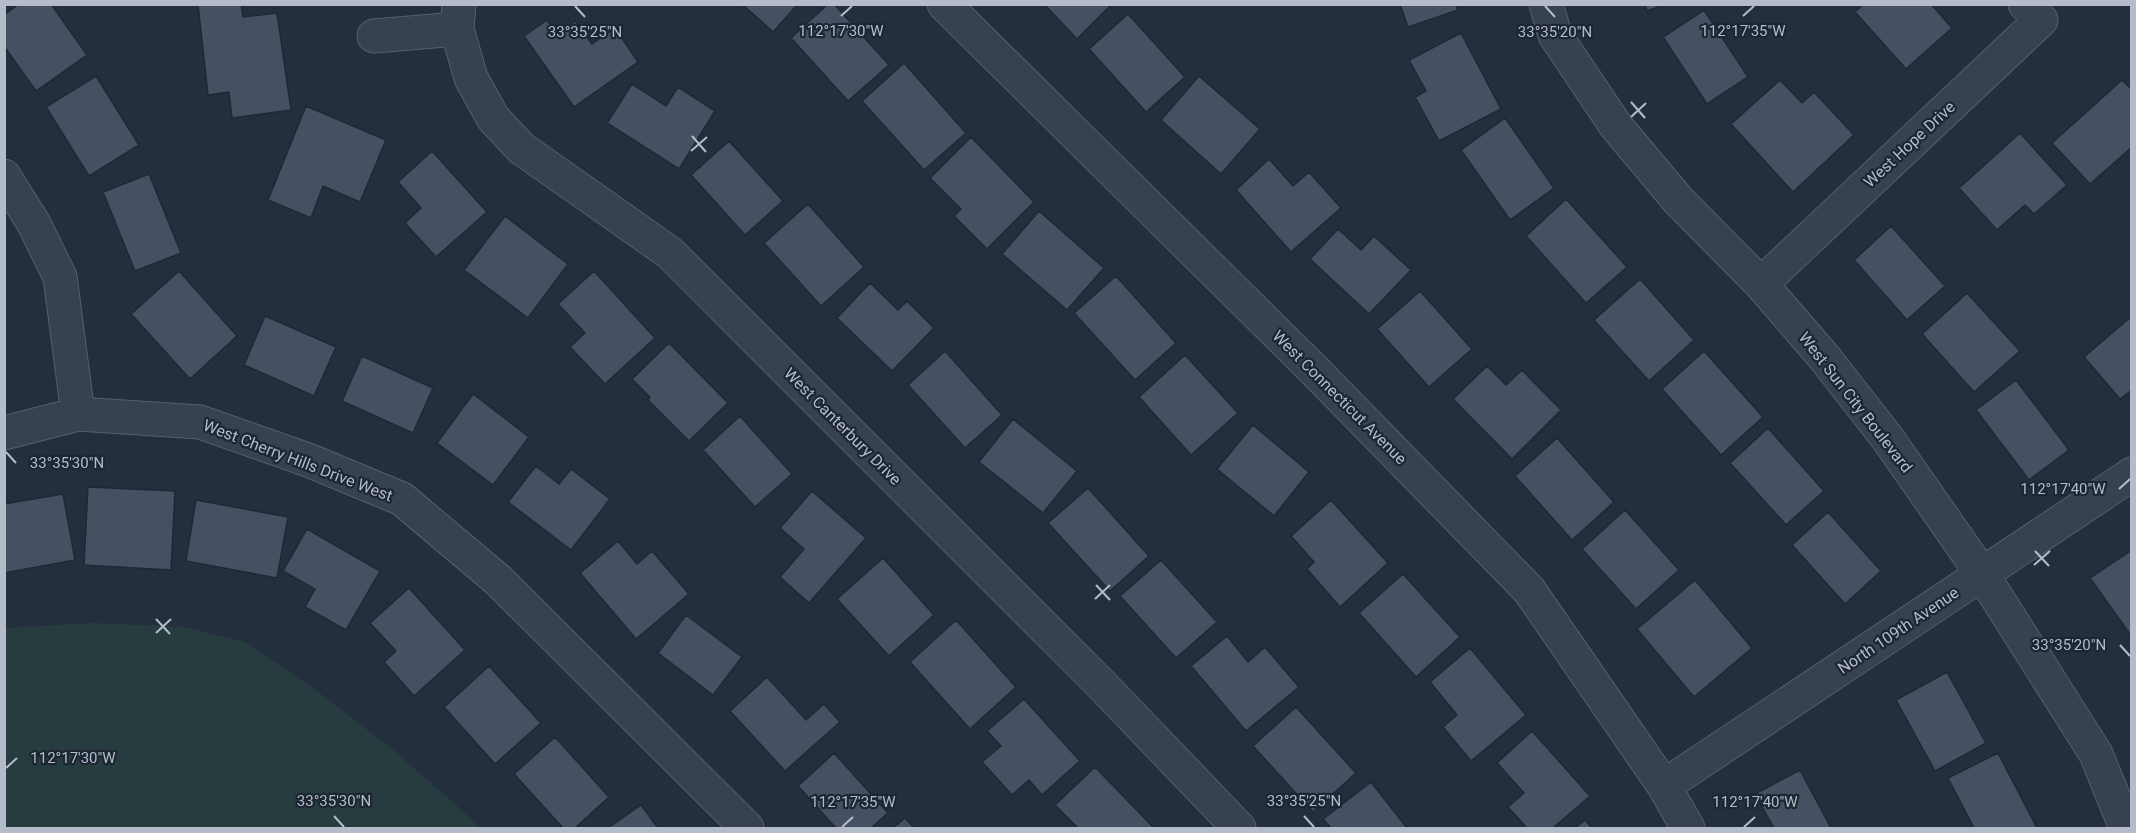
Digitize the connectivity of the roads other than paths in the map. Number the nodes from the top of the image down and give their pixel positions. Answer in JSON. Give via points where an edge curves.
{"nodes":[{"id":1,"x":944,"y":4,"type":"edge"},
{"id":2,"x":1546,"y":4,"type":"edge"},
{"id":3,"x":2025,"y":4,"type":"edge"},
{"id":4,"x":458,"y":17,"type":"edge"},
{"id":5,"x":374,"y":36,"type":"dead end"},
{"id":6,"x":4,"y":176,"type":"edge"},
{"id":7,"x":1761,"y":284,"type":"junction"},
{"id":8,"x":78,"y":414,"type":"junction"},
{"id":9,"x":4,"y":433,"type":"edge"},
{"id":10,"x":2132,"y":474,"type":"edge"},
{"id":11,"x":1982,"y":574,"type":"junction"},
{"id":12,"x":1664,"y":786,"type":"junction"},
{"id":13,"x":747,"y":828,"type":"edge"},
{"id":14,"x":1239,"y":828,"type":"edge"},
{"id":15,"x":1688,"y":828,"type":"edge"},
{"id":16,"x":2126,"y":828,"type":"edge"}],
"edges":[{"from":1,"to":12,"type":"street","name":"West Connecticut Avenue","via":[[1317,373],[1529,590]]},
{"from":2,"to":7,"type":"street","name":"West Sun City Boulevard","via":[[1555,35],[1616,126],[1678,200]]},
{"from":3,"to":7,"type":"street","name":"West Hope Drive","via":[[2042,20]]},
{"from":4,"to":5,"type":"street","name":"West Canterbury Drive"},
{"from":4,"to":14,"type":"street","name":"West Canterbury Drive","via":[[471,78],[493,118],[521,148],[670,253],[1101,684]]},
{"from":6,"to":8,"type":"street","via":[[34,224],[60,278]]},
{"from":7,"to":11,"type":"street","name":"West Sun City Boulevard","via":[[1888,439]]},
{"from":8,"to":9,"type":"street","name":"West Cherry Hills Drive West"},
{"from":8,"to":13,"type":"street","name":"West Cherry Hills Drive West","via":[[200,422],[402,499],[498,580]]},
{"from":10,"to":11,"type":"street","name":"North 109th Avenue"},
{"from":11,"to":12,"type":"street","name":"North 109th Avenue"},
{"from":11,"to":16,"type":"street","name":"West Sun City Boulevard","via":[[2096,754]]},
{"from":12,"to":15,"type":"street","name":"West Connecticut Avenue"}]}
